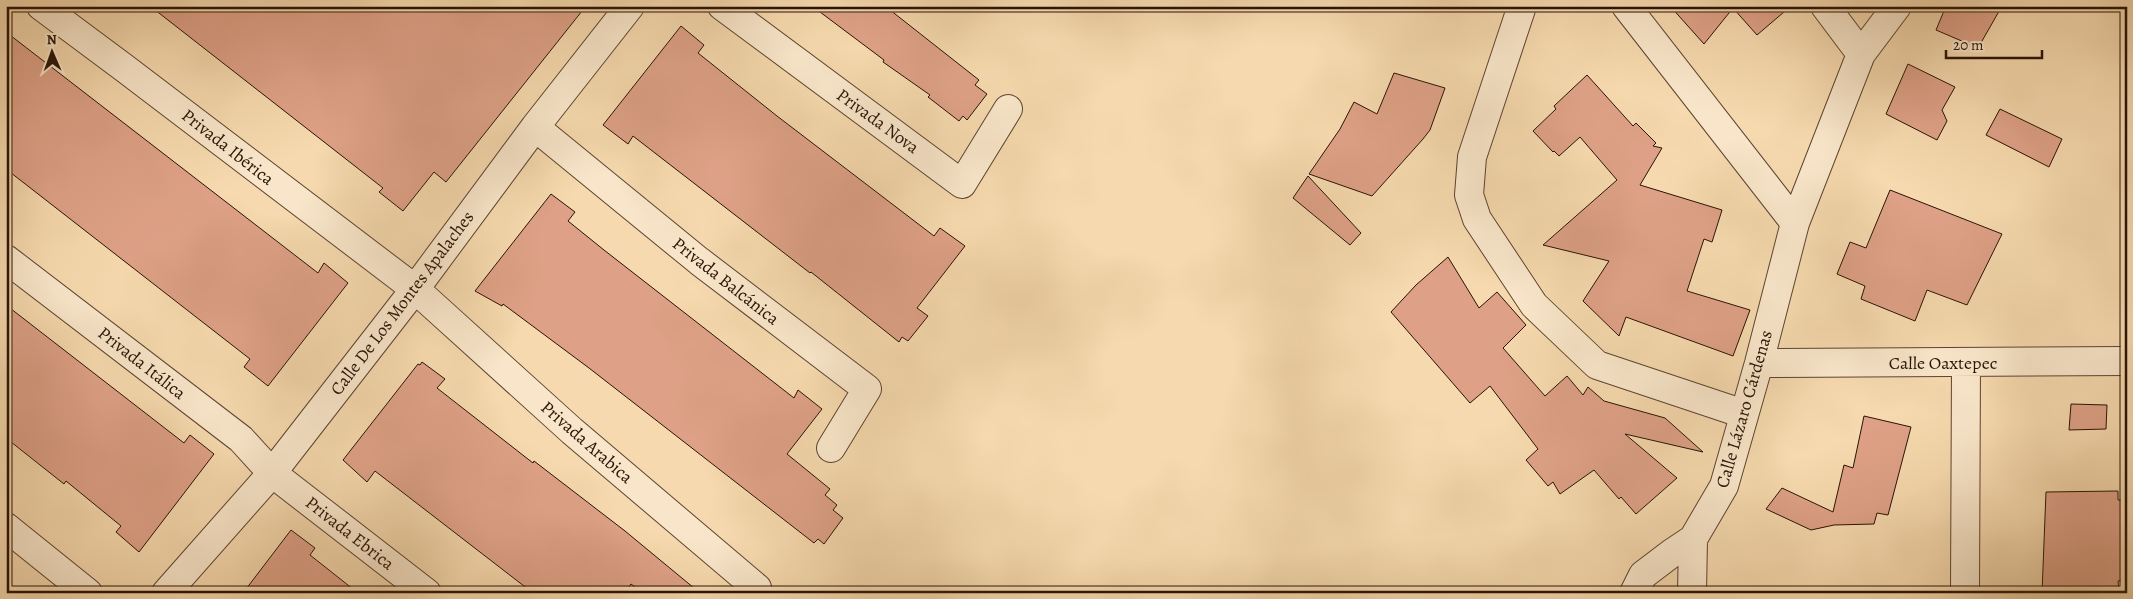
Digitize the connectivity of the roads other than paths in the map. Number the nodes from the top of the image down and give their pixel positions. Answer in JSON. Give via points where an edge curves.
{"nodes":[{"id":1,"x":41,"y":6,"type":"edge"},
{"id":2,"x":630,"y":6,"type":"edge"},
{"id":3,"x":722,"y":6,"type":"edge"},
{"id":4,"x":1522,"y":6,"type":"edge"},
{"id":5,"x":1626,"y":6,"type":"edge"},
{"id":6,"x":1825,"y":6,"type":"edge"},
{"id":7,"x":1897,"y":6,"type":"edge"},
{"id":8,"x":1861,"y":54,"type":"junction"},
{"id":9,"x":1008,"y":109,"type":"dead end"},
{"id":10,"x":535,"y":127,"type":"junction"},
{"id":11,"x":1795,"y":223,"type":"junction"},
{"id":12,"x":6,"y":260,"type":"edge"},
{"id":13,"x":415,"y":289,"type":"junction"},
{"id":14,"x":2127,"y":361,"type":"edge"},
{"id":15,"x":1966,"y":363,"type":"junction"},
{"id":16,"x":1759,"y":364,"type":"junction"},
{"id":17,"x":1744,"y":414,"type":"junction"},
{"id":18,"x":832,"y":448,"type":"dead end"},
{"id":19,"x":272,"y":473,"type":"junction"},
{"id":20,"x":6,"y":527,"type":"edge"},
{"id":21,"x":1694,"y":540,"type":"junction"},
{"id":22,"x":88,"y":593,"type":"edge"},
{"id":23,"x":166,"y":593,"type":"edge"},
{"id":24,"x":428,"y":593,"type":"edge"},
{"id":25,"x":753,"y":593,"type":"edge"},
{"id":26,"x":1634,"y":593,"type":"edge"},
{"id":27,"x":1692,"y":593,"type":"edge"},
{"id":28,"x":1965,"y":593,"type":"edge"}],
"edges":[{"from":1,"to":13,"type":"street","name":"Privada Ibérica"},
{"from":2,"to":10,"type":"street","name":"Calle De Los Montes Apalaches"},
{"from":3,"to":9,"type":"street","name":"Privada Nova","via":[[962,184]]},
{"from":4,"to":17,"type":"street","via":[[1472,157],[1469,195],[1477,219],[1534,305],[1597,365]]},
{"from":5,"to":11,"type":"street"},
{"from":6,"to":8,"type":"street"},
{"from":7,"to":8,"type":"street","name":"Calle Lázaro Cárdenas"},
{"from":8,"to":11,"type":"street","name":"Calle Lázaro Cárdenas"},
{"from":10,"to":13,"type":"street","name":"Calle De Los Montes Apalaches"},
{"from":10,"to":18,"type":"street","name":"Privada Balcánica","via":[[699,262],[867,389]]},
{"from":11,"to":16,"type":"street","name":"Calle Lázaro Cárdenas"},
{"from":12,"to":19,"type":"street","name":"Privada Itálica","via":[[241,440]]},
{"from":13,"to":19,"type":"street","name":"Calle De Los Montes Apalaches"},
{"from":13,"to":25,"type":"street","name":"Privada Arabica","via":[[572,430],[757,588]]},
{"from":14,"to":15,"type":"street","name":"Calle Oaxtepec"},
{"from":15,"to":16,"type":"street","name":"Calle Oaxtepec"},
{"from":15,"to":28,"type":"street"},
{"from":16,"to":17,"type":"street","name":"Calle Lázaro Cárdenas"},
{"from":17,"to":21,"type":"street","name":"Calle Lázaro Cárdenas","via":[[1724,486]]},
{"from":19,"to":23,"type":"street","name":"Calle De Los Montes Apalaches"},
{"from":19,"to":24,"type":"street","name":"Privada Ebrica"},
{"from":20,"to":22,"type":"street"},
{"from":21,"to":26,"type":"street","via":[[1672,552],[1644,576]]},
{"from":21,"to":27,"type":"street"}]}
